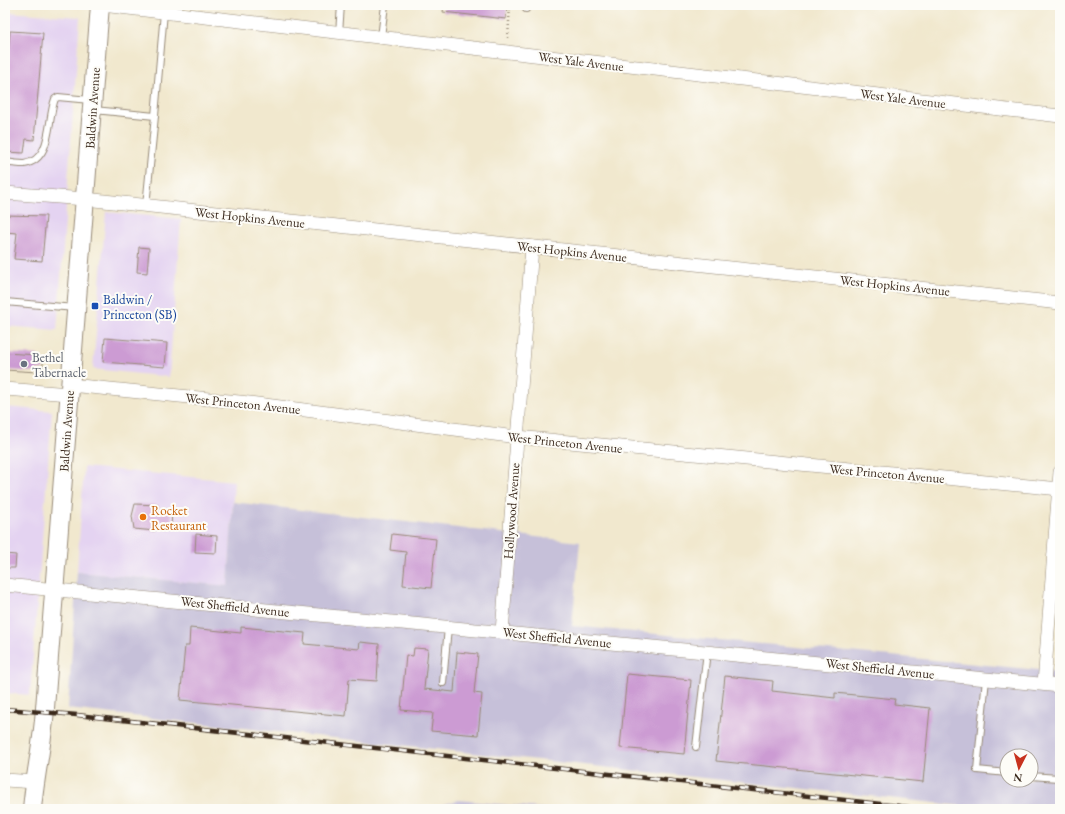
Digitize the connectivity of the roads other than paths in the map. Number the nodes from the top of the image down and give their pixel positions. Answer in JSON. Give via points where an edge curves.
{"nodes":[{"id":1,"x":101,"y":5,"type":"edge"},
{"id":2,"x":341,"y":5,"type":"edge"},
{"id":3,"x":384,"y":5,"type":"edge"},
{"id":4,"x":138,"y":7,"type":"edge"},
{"id":5,"x":164,"y":12,"type":"junction"},
{"id":6,"x":339,"y":33,"type":"junction"},
{"id":7,"x":381,"y":37,"type":"junction"},
{"id":8,"x":93,"y":105,"type":"junction"},
{"id":9,"x":155,"y":116,"type":"junction"},
{"id":10,"x":1060,"y":116,"type":"edge"},
{"id":11,"x":5,"y":162,"type":"edge"},
{"id":12,"x":5,"y":193,"type":"edge"},
{"id":13,"x":85,"y":199,"type":"junction"},
{"id":14,"x":146,"y":206,"type":"junction"},
{"id":15,"x":532,"y":247,"type":"junction"},
{"id":16,"x":5,"y":302,"type":"edge"},
{"id":17,"x":1060,"y":303,"type":"edge"},
{"id":18,"x":78,"y":309,"type":"junction"},
{"id":19,"x":5,"y":389,"type":"edge"},
{"id":20,"x":70,"y":389,"type":"junction"},
{"id":21,"x":517,"y":437,"type":"junction"},
{"id":22,"x":1060,"y":472,"type":"edge"},
{"id":23,"x":1059,"y":489,"type":"edge"},
{"id":24,"x":5,"y":585,"type":"edge"},
{"id":25,"x":54,"y":588,"type":"junction"},
{"id":26,"x":448,"y":626,"type":"junction"},
{"id":27,"x":502,"y":632,"type":"junction"},
{"id":28,"x":707,"y":652,"type":"junction"},
{"id":29,"x":986,"y":678,"type":"junction"},
{"id":30,"x":443,"y":683,"type":"dead end"},
{"id":31,"x":1044,"y":684,"type":"junction"},
{"id":32,"x":1060,"y":686,"type":"edge"},
{"id":33,"x":696,"y":747,"type":"dead end"},
{"id":34,"x":999,"y":772,"type":"edge"},
{"id":35,"x":1039,"y":777,"type":"edge"},
{"id":36,"x":1058,"y":778,"type":"dead end"},
{"id":37,"x":5,"y":780,"type":"edge"},
{"id":38,"x":35,"y":782,"type":"junction"},
{"id":39,"x":32,"y":809,"type":"edge"}],
"edges":[{"from":1,"to":4,"type":"street","name":"West Yale Avenue"},
{"from":1,"to":8,"type":"main road","name":"Baldwin Avenue"},
{"from":2,"to":6,"type":"lane"},
{"from":3,"to":7,"type":"lane"},
{"from":4,"to":5,"type":"street","name":"West Yale Avenue"},
{"from":5,"to":6,"type":"street","name":"West Yale Avenue","via":[[185,12]]},
{"from":5,"to":9,"type":"lane"},
{"from":6,"to":7,"type":"street","name":"West Yale Avenue"},
{"from":7,"to":10,"type":"street","name":"West Yale Avenue"},
{"from":8,"to":9,"type":"lane"},
{"from":8,"to":11,"type":"lane","via":[[55,98],[45,147],[40,155],[23,164]]},
{"from":8,"to":13,"type":"main road","name":"Baldwin Avenue"},
{"from":9,"to":14,"type":"lane"},
{"from":12,"to":13,"type":"street","name":"West Hopkins Avenue"},
{"from":13,"to":14,"type":"street","name":"West Hopkins Avenue"},
{"from":13,"to":18,"type":"main road","name":"Baldwin Avenue"},
{"from":14,"to":15,"type":"street","name":"West Hopkins Avenue"},
{"from":15,"to":17,"type":"street","name":"West Hopkins Avenue"},
{"from":15,"to":21,"type":"street","name":"Hollywood Avenue"},
{"from":16,"to":18,"type":"lane"},
{"from":18,"to":20,"type":"main road","name":"Baldwin Avenue"},
{"from":19,"to":20,"type":"street","name":"West Princeton Avenue"},
{"from":20,"to":21,"type":"street","name":"West Princeton Avenue","via":[[249,403]]},
{"from":20,"to":25,"type":"main road","name":"Baldwin Avenue"},
{"from":21,"to":23,"type":"street","name":"West Princeton Avenue"},
{"from":21,"to":27,"type":"street","name":"Hollywood Avenue"},
{"from":22,"to":23,"type":"street"},
{"from":23,"to":31,"type":"street"},
{"from":24,"to":25,"type":"street","name":"West Sheffield Avenue"},
{"from":25,"to":26,"type":"street","name":"West Sheffield Avenue"},
{"from":25,"to":38,"type":"main road","name":"Baldwin Avenue","via":[[45,712]]},
{"from":26,"to":27,"type":"street","name":"West Sheffield Avenue"},
{"from":26,"to":30,"type":"lane"},
{"from":27,"to":28,"type":"street","name":"West Sheffield Avenue"},
{"from":28,"to":29,"type":"street","name":"West Sheffield Avenue"},
{"from":28,"to":33,"type":"lane"},
{"from":29,"to":31,"type":"street","name":"West Sheffield Avenue"},
{"from":29,"to":34,"type":"lane","via":[[977,770]]},
{"from":31,"to":32,"type":"street","name":"West Sheffield Avenue"},
{"from":35,"to":36,"type":"lane"},
{"from":37,"to":38,"type":"street"},
{"from":38,"to":39,"type":"main road","name":"Baldwin Avenue"}]}
